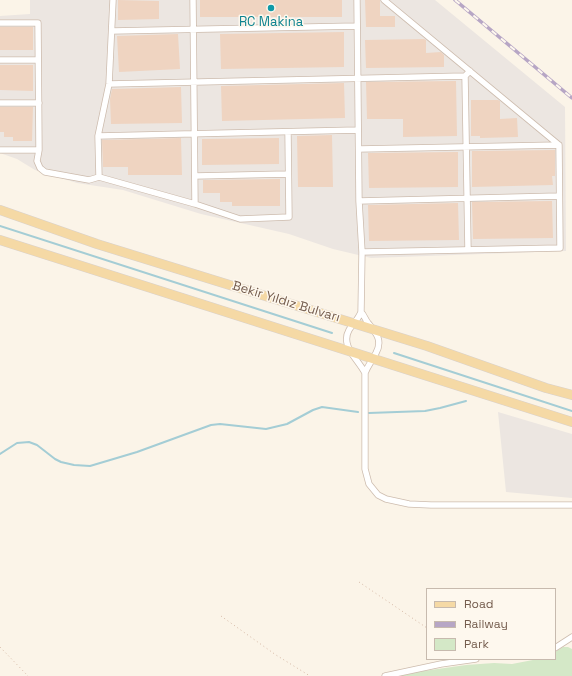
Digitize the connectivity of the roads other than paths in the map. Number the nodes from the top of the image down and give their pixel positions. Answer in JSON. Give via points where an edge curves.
{"nodes":[{"id":1,"x":114,"y":0,"type":"edge"},
{"id":2,"x":193,"y":0,"type":"edge"},
{"id":3,"x":357,"y":0,"type":"edge"},
{"id":4,"x":384,"y":0,"type":"edge"},
{"id":5,"x":0,"y":23,"type":"edge"},
{"id":6,"x":357,"y":26,"type":"junction"},
{"id":7,"x":193,"y":29,"type":"junction"},
{"id":8,"x":112,"y":31,"type":"junction"},
{"id":9,"x":0,"y":60,"type":"edge"},
{"id":10,"x":38,"y":60,"type":"junction"},
{"id":11,"x":470,"y":72,"type":"junction"},
{"id":12,"x":465,"y":76,"type":"junction"},
{"id":13,"x":358,"y":78,"type":"junction"},
{"id":14,"x":194,"y":82,"type":"junction"},
{"id":15,"x":109,"y":84,"type":"junction"},
{"id":16,"x":0,"y":103,"type":"edge"},
{"id":17,"x":38,"y":103,"type":"junction"},
{"id":18,"x":358,"y":130,"type":"junction"},
{"id":19,"x":288,"y":132,"type":"junction"},
{"id":20,"x":194,"y":134,"type":"junction"},
{"id":21,"x":98,"y":136,"type":"junction"},
{"id":22,"x":559,"y":145,"type":"junction"},
{"id":23,"x":466,"y":147,"type":"junction"},
{"id":24,"x":0,"y":150,"type":"edge"},
{"id":25,"x":39,"y":150,"type":"junction"},
{"id":26,"x":359,"y":150,"type":"junction"},
{"id":27,"x":288,"y":174,"type":"junction"},
{"id":28,"x":195,"y":176,"type":"junction"},
{"id":29,"x":99,"y":178,"type":"junction"},
{"id":30,"x":559,"y":196,"type":"junction"},
{"id":31,"x":467,"y":198,"type":"junction"},
{"id":32,"x":360,"y":200,"type":"junction"},
{"id":33,"x":195,"y":204,"type":"junction"},
{"id":34,"x":0,"y":210,"type":"edge"},
{"id":35,"x":0,"y":240,"type":"edge"},
{"id":36,"x":468,"y":250,"type":"junction"},
{"id":37,"x":362,"y":252,"type":"junction"},
{"id":38,"x":361,"y":312,"type":"junction"},
{"id":39,"x":355,"y":323,"type":"junction"},
{"id":40,"x":375,"y":330,"type":"junction"},
{"id":41,"x":351,"y":351,"type":"junction"},
{"id":42,"x":373,"y":358,"type":"junction"},
{"id":43,"x":365,"y":373,"type":"junction"},
{"id":44,"x":572,"y":395,"type":"edge"},
{"id":45,"x":572,"y":422,"type":"edge"},
{"id":46,"x":572,"y":505,"type":"edge"},
{"id":47,"x":572,"y":637,"type":"edge"},
{"id":48,"x":556,"y":647,"type":"edge"},
{"id":49,"x":469,"y":660,"type":"edge"},
{"id":50,"x":385,"y":676,"type":"edge"}],
"edges":[{"from":1,"to":8,"type":"street"},
{"from":2,"to":7,"type":"street"},
{"from":3,"to":6,"type":"street"},
{"from":4,"to":11,"type":"street"},
{"from":5,"to":10,"type":"street","via":[[38,23]]},
{"from":6,"to":7,"type":"street"},
{"from":6,"to":13,"type":"street"},
{"from":7,"to":8,"type":"street"},
{"from":7,"to":14,"type":"street"},
{"from":8,"to":15,"type":"street"},
{"from":9,"to":10,"type":"street"},
{"from":10,"to":17,"type":"street"},
{"from":11,"to":12,"type":"street"},
{"from":11,"to":22,"type":"street"},
{"from":12,"to":13,"type":"street"},
{"from":12,"to":23,"type":"street"},
{"from":13,"to":14,"type":"street"},
{"from":13,"to":18,"type":"street"},
{"from":14,"to":15,"type":"street"},
{"from":14,"to":20,"type":"street"},
{"from":15,"to":21,"type":"street"},
{"from":16,"to":17,"type":"street"},
{"from":17,"to":25,"type":"street"},
{"from":18,"to":19,"type":"street"},
{"from":18,"to":26,"type":"street"},
{"from":19,"to":20,"type":"street"},
{"from":19,"to":27,"type":"street"},
{"from":20,"to":21,"type":"street"},
{"from":20,"to":28,"type":"street"},
{"from":21,"to":29,"type":"street"},
{"from":22,"to":23,"type":"street"},
{"from":22,"to":30,"type":"street"},
{"from":23,"to":26,"type":"street"},
{"from":23,"to":31,"type":"street"},
{"from":24,"to":25,"type":"street"},
{"from":25,"to":29,"type":"street","via":[[37,161],[45,172],[89,180]]},
{"from":26,"to":32,"type":"street"},
{"from":27,"to":28,"type":"street"},
{"from":27,"to":33,"type":"street","via":[[289,218],[240,218]]},
{"from":28,"to":33,"type":"street"},
{"from":29,"to":33,"type":"street"},
{"from":30,"to":31,"type":"street"},
{"from":30,"to":36,"type":"street","via":[[560,248]]},
{"from":31,"to":32,"type":"street"},
{"from":31,"to":36,"type":"street"},
{"from":32,"to":37,"type":"street"},
{"from":34,"to":39,"type":"main road","name":"Bekir Yıldız Bulvarı","via":[[97,244]]},
{"from":35,"to":41,"type":"main road","name":"Bekir Yıldız Bulvarı"},
{"from":36,"to":37,"type":"street"},
{"from":37,"to":38,"type":"street"},
{"from":38,"to":39,"type":"street"},
{"from":38,"to":40,"type":"street"},
{"from":39,"to":40,"type":"main road","name":"Bekir Yıldız Bulvarı"},
{"from":39,"to":41,"type":"street","via":[[346,339]]},
{"from":40,"to":42,"type":"street","via":[[380,342]]},
{"from":40,"to":44,"type":"main road","name":"Bekir Yıldız Bulvarı"},
{"from":41,"to":42,"type":"main road","name":"Bekir Yıldız Bulvarı"},
{"from":41,"to":43,"type":"street"},
{"from":42,"to":43,"type":"street"},
{"from":42,"to":45,"type":"main road","name":"Bekir Yıldız Bulvarı"},
{"from":43,"to":46,"type":"street","via":[[364,464],[369,484],[378,495],[409,504]]},
{"from":47,"to":48,"type":"street"},
{"from":49,"to":50,"type":"street"}]}
